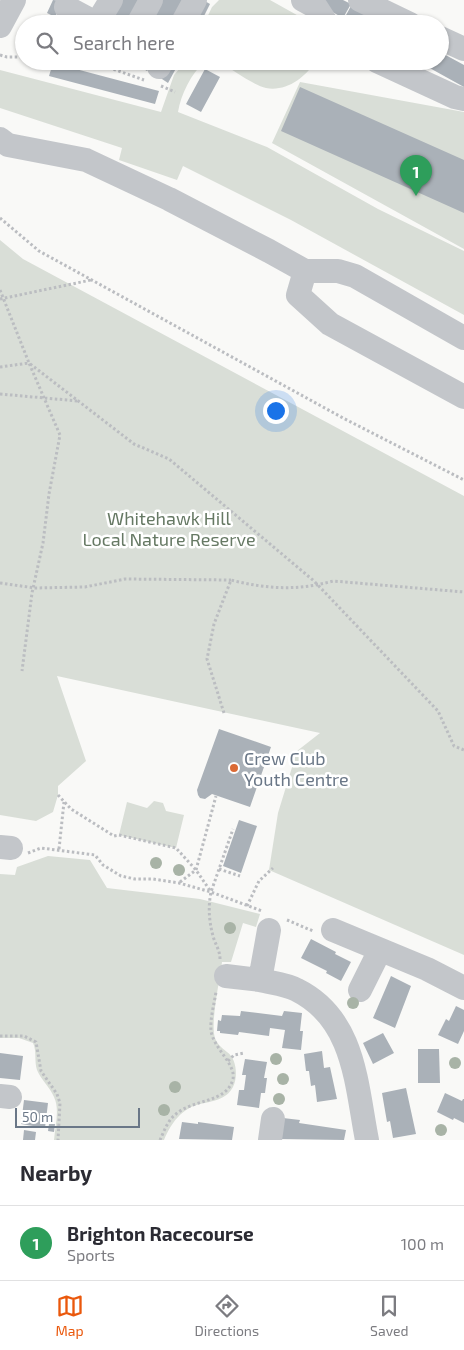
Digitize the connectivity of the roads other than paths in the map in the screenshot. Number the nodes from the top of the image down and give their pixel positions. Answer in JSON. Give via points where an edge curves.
{"nodes":[{"id":1,"x":14,"y":0,"type":"edge"},
{"id":2,"x":111,"y":0,"type":"edge"},
{"id":3,"x":151,"y":0,"type":"edge"},
{"id":4,"x":195,"y":0,"type":"edge"},
{"id":5,"x":360,"y":0,"type":"edge"},
{"id":6,"x":66,"y":7,"type":"dead end"},
{"id":7,"x":81,"y":15,"type":"edge"},
{"id":8,"x":103,"y":15,"type":"edge"},
{"id":9,"x":143,"y":15,"type":"edge"},
{"id":10,"x":187,"y":15,"type":"edge"},
{"id":11,"x":391,"y":15,"type":"edge"},
{"id":12,"x":0,"y":26,"type":"edge"},
{"id":13,"x":449,"y":42,"type":"edge"},
{"id":14,"x":464,"y":49,"type":"edge"},
{"id":15,"x":396,"y":70,"type":"edge"},
{"id":16,"x":464,"y":99,"type":"edge"},
{"id":17,"x":0,"y":139,"type":"edge"},
{"id":18,"x":305,"y":271,"type":"junction"},
{"id":19,"x":464,"y":338,"type":"edge"},
{"id":20,"x":464,"y":396,"type":"edge"},
{"id":21,"x":269,"y":930,"type":"dead end"},
{"id":22,"x":333,"y":930,"type":"dead end"},
{"id":23,"x":380,"y":950,"type":"junction"},
{"id":24,"x":220,"y":977,"type":"road end"},
{"id":25,"x":260,"y":980,"type":"junction"},
{"id":26,"x":464,"y":988,"type":"edge"},
{"id":27,"x":360,"y":990,"type":"dead end"},
{"id":28,"x":367,"y":1140,"type":"edge"}],
"edges":[{"from":1,"to":12,"type":"street"},
{"from":2,"to":8,"type":"street"},
{"from":3,"to":9,"type":"street"},
{"from":4,"to":10,"type":"street"},
{"from":5,"to":11,"type":"street"},
{"from":6,"to":7,"type":"street"},
{"from":13,"to":14,"type":"street"},
{"from":15,"to":16,"type":"street"},
{"from":17,"to":18,"type":"street","via":[[8,145],[86,160],[169,199]]},
{"from":18,"to":19,"type":"street","via":[[338,271],[355,276]]},
{"from":18,"to":20,"type":"street","via":[[298,294],[330,324]]},
{"from":21,"to":25,"type":"street"},
{"from":22,"to":23,"type":"street"},
{"from":23,"to":26,"type":"street"},
{"from":23,"to":27,"type":"street"},
{"from":24,"to":25,"type":"street"},
{"from":25,"to":28,"type":"street","via":[[297,990],[334,1021],[350,1055]]}]}
